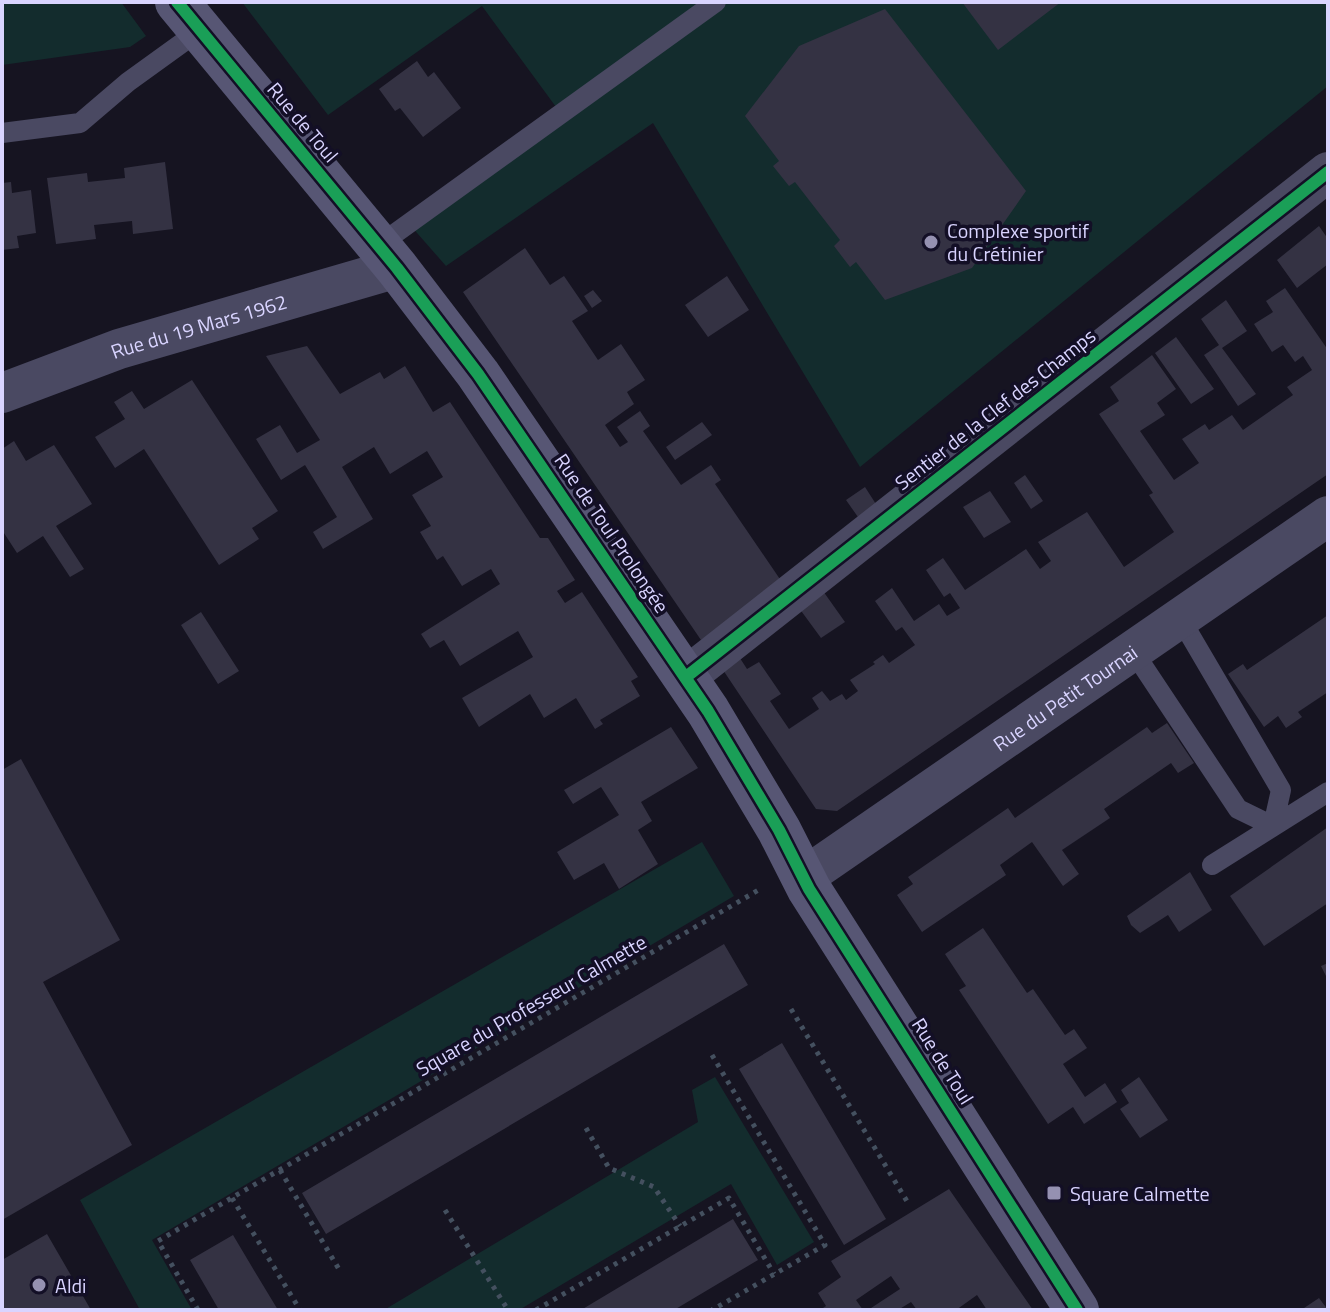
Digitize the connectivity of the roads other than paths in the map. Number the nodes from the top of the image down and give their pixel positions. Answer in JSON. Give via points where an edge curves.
{"nodes":[{"id":1,"x":716,"y":2,"type":"edge"},
{"id":2,"x":189,"y":16,"type":"edge"},
{"id":3,"x":2,"y":133,"type":"edge"},
{"id":4,"x":1328,"y":172,"type":"edge"},
{"id":5,"x":388,"y":256,"type":"junction"},
{"id":6,"x":2,"y":393,"type":"edge"},
{"id":7,"x":1328,"y":516,"type":"edge"},
{"id":8,"x":1180,"y":618,"type":"junction"},
{"id":9,"x":1133,"y":651,"type":"junction"},
{"id":10,"x":686,"y":677,"type":"junction"},
{"id":11,"x":1328,"y":792,"type":"edge"},
{"id":12,"x":1273,"y":826,"type":"junction"},
{"id":13,"x":794,"y":859,"type":"junction"},
{"id":14,"x":1212,"y":865,"type":"dead end"},
{"id":15,"x":1077,"y":1310,"type":"edge"}],
"edges":[{"from":1,"to":5,"type":"lane"},
{"from":2,"to":3,"type":"lane","via":[[128,82],[80,123]]},
{"from":2,"to":5,"type":"street","name":"Rue de Toul"},
{"from":4,"to":10,"type":"street","name":"Sentier de la Clef des Champs"},
{"from":5,"to":6,"type":"street","name":"Rue du 19 Mars 1962"},
{"from":5,"to":10,"type":"street","name":"Rue de Toul Prolongée","via":[[478,374]]},
{"from":7,"to":8,"type":"street","name":"Rue du Petit Tournai"},
{"from":8,"to":9,"type":"street","name":"Rue du Petit Tournai"},
{"from":8,"to":12,"type":"lane","via":[[1281,790]]},
{"from":9,"to":12,"type":"lane","via":[[1238,809]]},
{"from":9,"to":13,"type":"street","name":"Rue du Petit Tournai"},
{"from":10,"to":13,"type":"street","name":"Rue de Toul Prolongée"},
{"from":11,"to":12,"type":"lane"},
{"from":12,"to":14,"type":"lane"},
{"from":13,"to":15,"type":"street","name":"Rue de Toul"}]}
